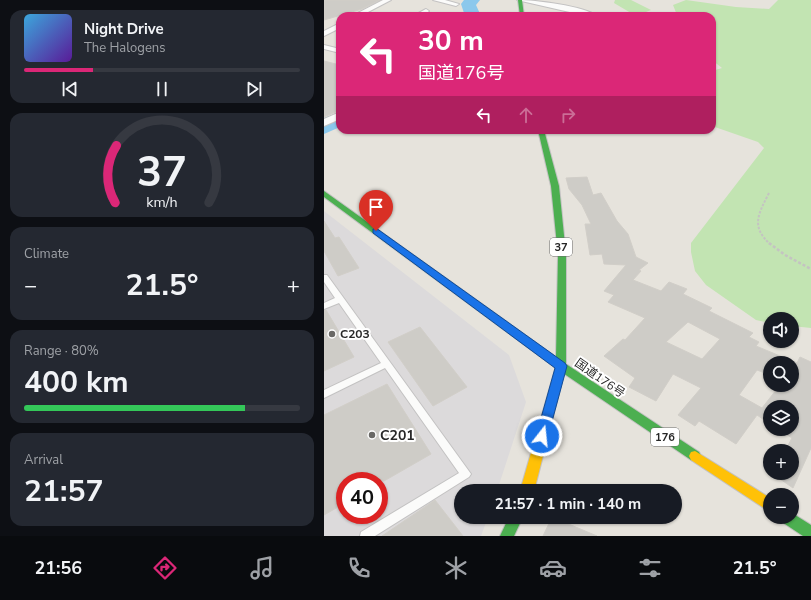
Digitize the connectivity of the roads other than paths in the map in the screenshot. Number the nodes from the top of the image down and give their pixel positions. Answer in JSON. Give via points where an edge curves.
{"nodes":[{"id":1,"x":388,"y":0,"type":"edge"},
{"id":2,"x":436,"y":0,"type":"edge"},
{"id":3,"x":520,"y":0,"type":"edge"},
{"id":4,"x":456,"y":4,"type":"dead end"},
{"id":5,"x":362,"y":12,"type":"edge"},
{"id":6,"x":522,"y":12,"type":"edge"},
{"id":7,"x":581,"y":12,"type":"edge"},
{"id":8,"x":336,"y":27,"type":"edge"},
{"id":9,"x":324,"y":34,"type":"edge"},
{"id":10,"x":324,"y":47,"type":"edge"},
{"id":11,"x":336,"y":50,"type":"edge"},
{"id":12,"x":336,"y":117,"type":"edge"},
{"id":13,"x":324,"y":123,"type":"edge"},
{"id":14,"x":542,"y":134,"type":"edge"},
{"id":15,"x":324,"y":193,"type":"edge"},
{"id":16,"x":324,"y":277,"type":"edge"},
{"id":17,"x":340,"y":299,"type":"junction"},
{"id":18,"x":324,"y":306,"type":"edge"},
{"id":19,"x":387,"y":364,"type":"junction"},
{"id":20,"x":561,"y":366,"type":"junction"},
{"id":21,"x":324,"y":394,"type":"edge"},
{"id":22,"x":529,"y":484,"type":"edge"},
{"id":23,"x":763,"y":501,"type":"edge"},
{"id":24,"x":513,"y":524,"type":"edge"},
{"id":25,"x":797,"y":524,"type":"edge"},
{"id":26,"x":811,"y":533,"type":"edge"},
{"id":27,"x":365,"y":536,"type":"edge"},
{"id":28,"x":508,"y":536,"type":"edge"}],
"edges":[{"from":1,"to":5,"type":"street"},
{"from":2,"to":4,"type":"street"},
{"from":3,"to":6,"type":"main road"},
{"from":3,"to":7,"type":"street"},
{"from":8,"to":9,"type":"street"},
{"from":10,"to":11,"type":"street"},
{"from":12,"to":13,"type":"street"},
{"from":14,"to":20,"type":"main road","number":"37","via":[[555,186],[562,255]]},
{"from":15,"to":20,"type":"main road","name":"国道176号","number":"176"},
{"from":16,"to":17,"type":"lane"},
{"from":17,"to":18,"type":"lane"},
{"from":17,"to":19,"type":"lane"},
{"from":19,"to":21,"type":"lane"},
{"from":19,"to":27,"type":"lane","via":[[466,474]]},
{"from":20,"to":22,"type":"main road"},
{"from":20,"to":23,"type":"main road","name":"国道176号","number":"176"},
{"from":24,"to":28,"type":"main road"},
{"from":25,"to":26,"type":"main road"}]}
